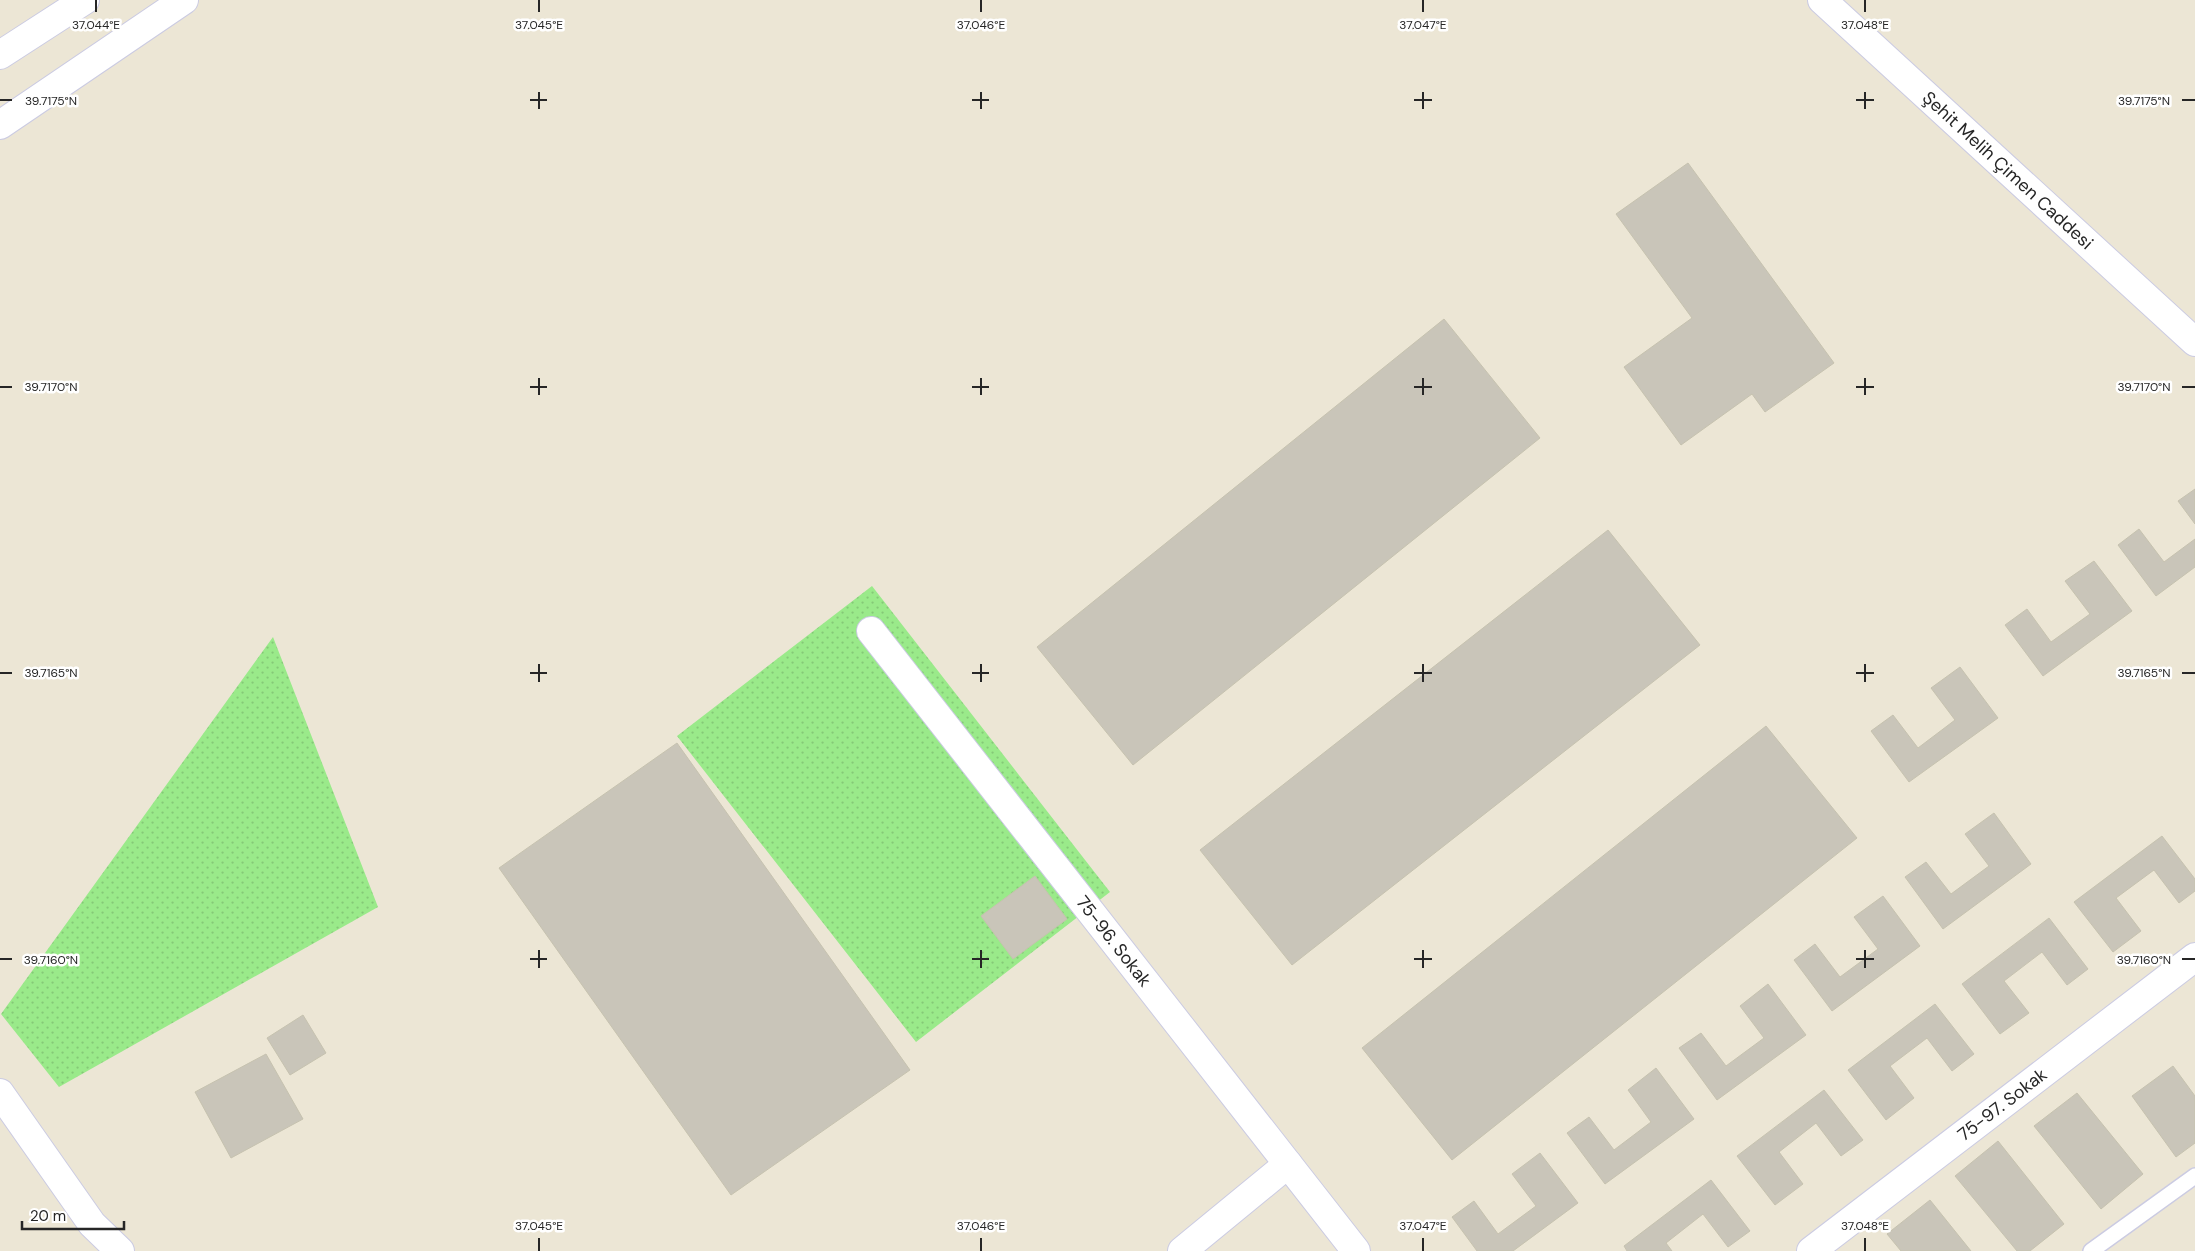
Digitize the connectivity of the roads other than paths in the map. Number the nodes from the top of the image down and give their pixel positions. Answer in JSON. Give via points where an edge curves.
{"nodes":[{"id":1,"x":85,"y":0,"type":"edge"},
{"id":2,"x":184,"y":0,"type":"edge"},
{"id":3,"x":1822,"y":0,"type":"edge"},
{"id":4,"x":0,"y":55,"type":"edge"},
{"id":5,"x":0,"y":125,"type":"edge"},
{"id":6,"x":2195,"y":342,"type":"edge"},
{"id":7,"x":871,"y":631,"type":"dead end"},
{"id":8,"x":2195,"y":957,"type":"edge"},
{"id":9,"x":0,"y":1093,"type":"edge"},
{"id":10,"x":1288,"y":1164,"type":"junction"},
{"id":11,"x":2195,"y":1176,"type":"edge"},
{"id":12,"x":120,"y":1251,"type":"edge"},
{"id":13,"x":1182,"y":1251,"type":"edge"},
{"id":14,"x":1356,"y":1251,"type":"edge"},
{"id":15,"x":1810,"y":1251,"type":"edge"},
{"id":16,"x":2090,"y":1251,"type":"edge"}],
"edges":[{"from":1,"to":4,"type":"street"},
{"from":2,"to":5,"type":"street"},
{"from":3,"to":6,"type":"street","name":"Şehit Melih Çimen Caddesi"},
{"from":7,"to":10,"type":"street","name":"75-96. Sokak"},
{"from":8,"to":15,"type":"street","name":"75-97. Sokak"},
{"from":9,"to":12,"type":"street","via":[[92,1224]]},
{"from":10,"to":13,"type":"street"},
{"from":10,"to":14,"type":"street","name":"75-96. Sokak"},
{"from":11,"to":16,"type":"lane"}]}
